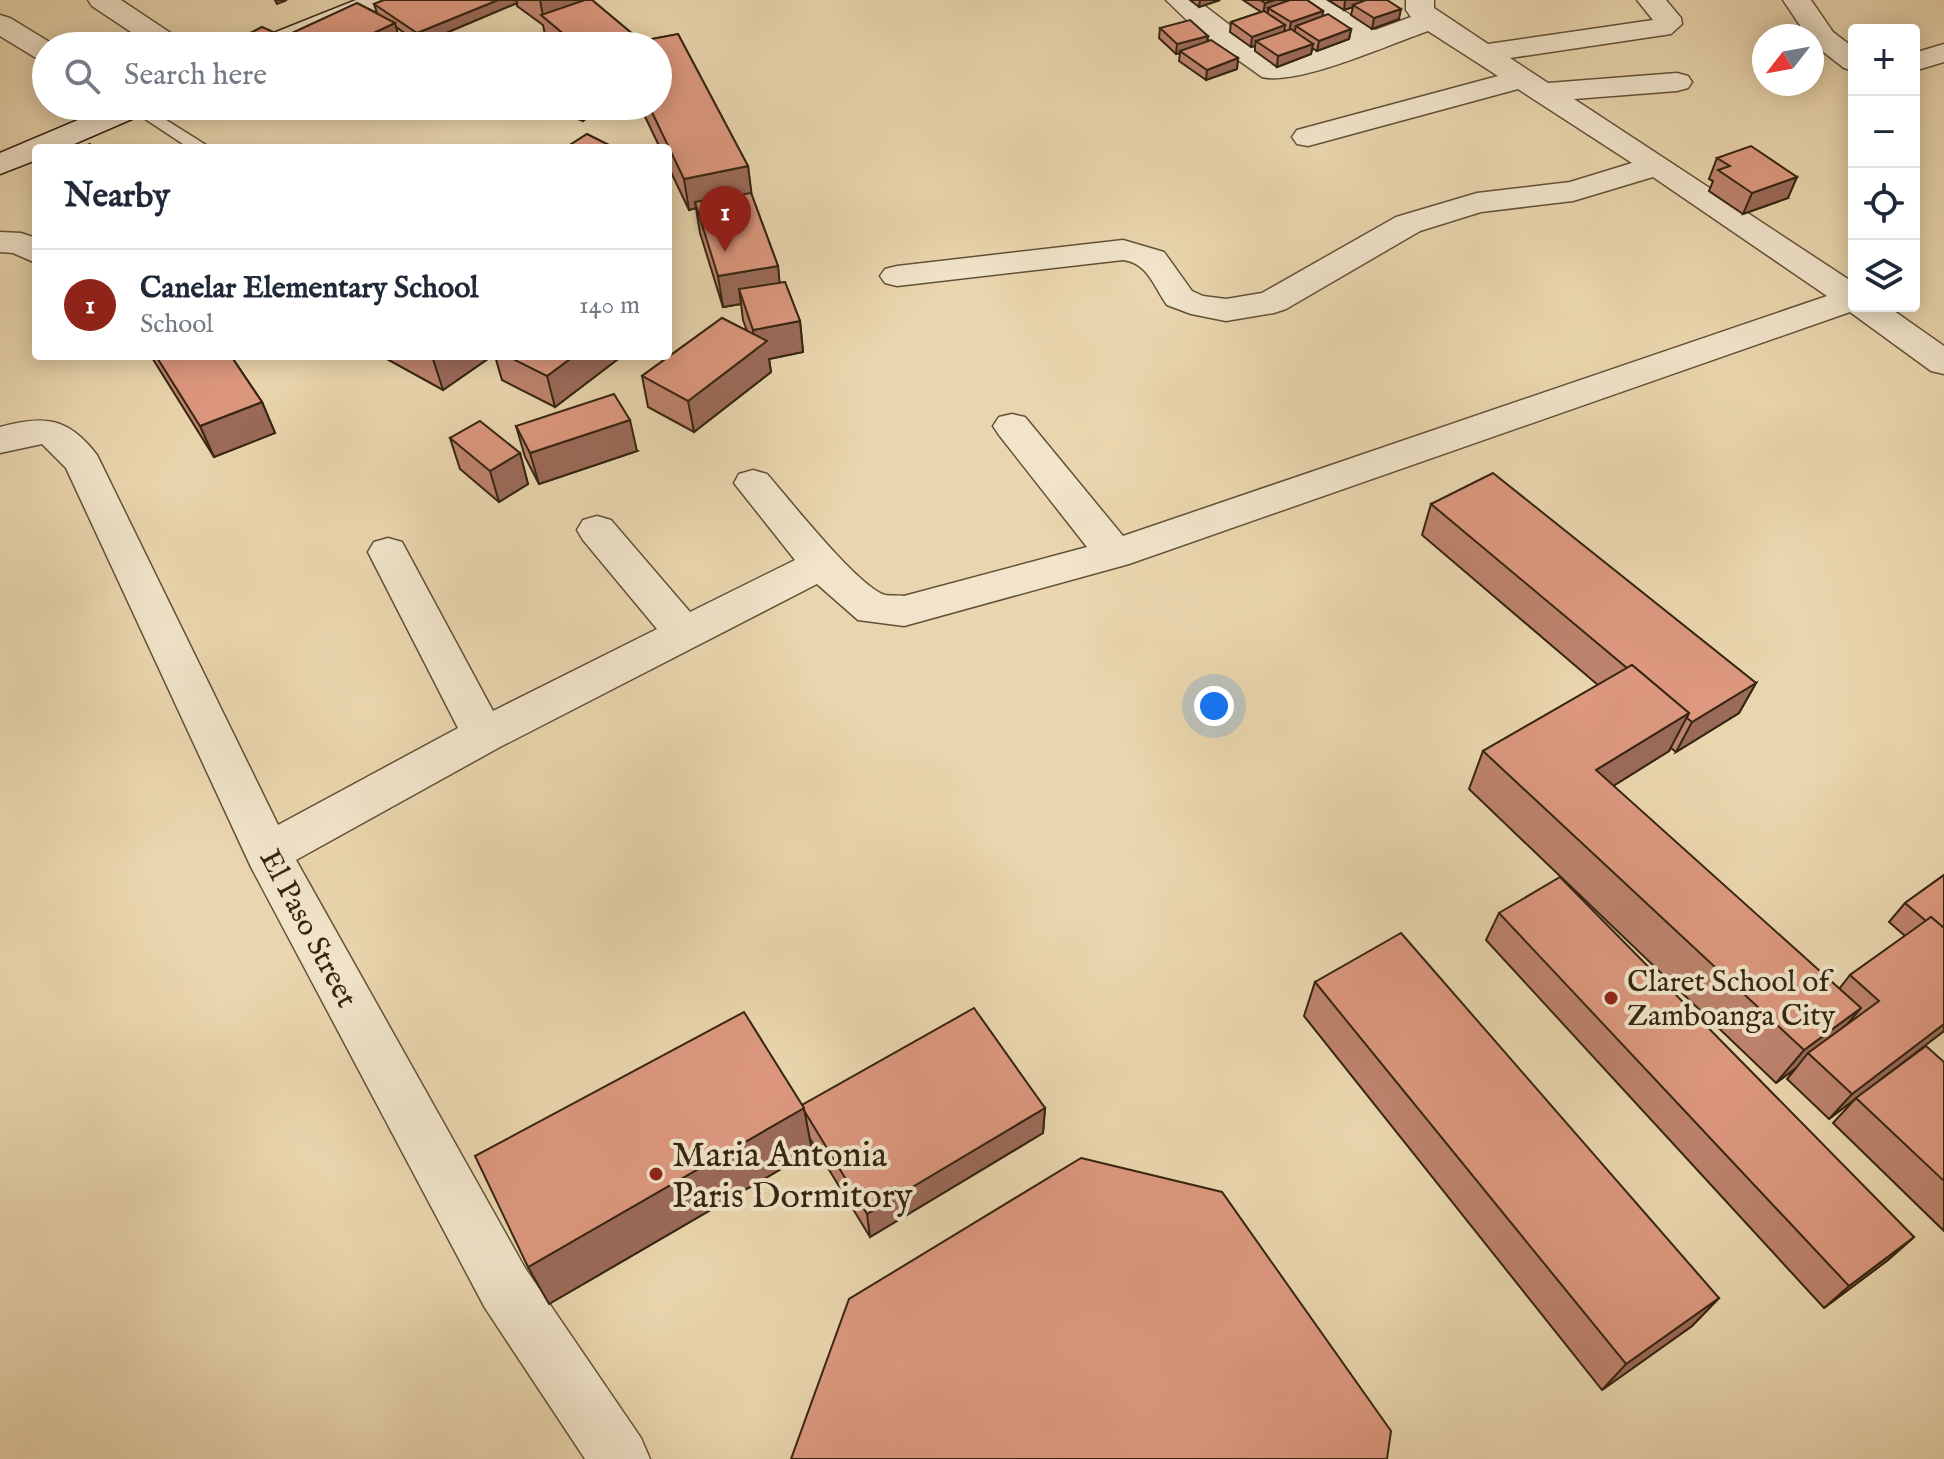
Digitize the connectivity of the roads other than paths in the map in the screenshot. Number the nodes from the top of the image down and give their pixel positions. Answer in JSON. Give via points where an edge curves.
{"nodes":[{"id":1,"x":102,"y":0,"type":"edge"},
{"id":2,"x":381,"y":0,"type":"edge"},
{"id":3,"x":1180,"y":0,"type":"edge"},
{"id":4,"x":1306,"y":0,"type":"edge"},
{"id":5,"x":1651,"y":0,"type":"edge"},
{"id":6,"x":1830,"y":0,"type":"edge"},
{"id":7,"x":1799,"y":4,"type":"edge"},
{"id":8,"x":1426,"y":10,"type":"edge"},
{"id":9,"x":0,"y":24,"type":"edge"},
{"id":10,"x":150,"y":32,"type":"edge"},
{"id":11,"x":301,"y":32,"type":"edge"},
{"id":12,"x":1373,"y":41,"type":"junction"},
{"id":13,"x":32,"y":43,"type":"edge"},
{"id":14,"x":1484,"y":53,"type":"junction"},
{"id":15,"x":1944,"y":53,"type":"edge"},
{"id":16,"x":1848,"y":57,"type":"edge"},
{"id":17,"x":1920,"y":60,"type":"edge"},
{"id":18,"x":1677,"y":82,"type":"dead end"},
{"id":19,"x":1532,"y":86,"type":"junction"},
{"id":20,"x":103,"y":120,"type":"edge"},
{"id":21,"x":157,"y":120,"type":"edge"},
{"id":22,"x":1308,"y":137,"type":"dead end"},
{"id":23,"x":49,"y":144,"type":"edge"},
{"id":24,"x":194,"y":144,"type":"edge"},
{"id":25,"x":32,"y":151,"type":"edge"},
{"id":26,"x":0,"y":164,"type":"edge"},
{"id":27,"x":1657,"y":166,"type":"junction"},
{"id":28,"x":0,"y":242,"type":"edge"},
{"id":29,"x":32,"y":250,"type":"edge"},
{"id":30,"x":897,"y":276,"type":"dead end"},
{"id":31,"x":1848,"y":295,"type":"edge"},
{"id":32,"x":1848,"y":301,"type":"edge"},
{"id":33,"x":1872,"y":312,"type":"edge"},
{"id":34,"x":1944,"y":363,"type":"edge"},
{"id":35,"x":1012,"y":426,"type":"dead end"},
{"id":36,"x":0,"y":440,"type":"edge"},
{"id":37,"x":753,"y":483,"type":"dead end"},
{"id":38,"x":597,"y":530,"type":"dead end"},
{"id":39,"x":388,"y":552,"type":"dead end"},
{"id":40,"x":1115,"y":554,"type":"junction"},
{"id":41,"x":821,"y":564,"type":"junction"},
{"id":42,"x":683,"y":632,"type":"junction"},
{"id":43,"x":484,"y":735,"type":"junction"},
{"id":44,"x":268,"y":853,"type":"junction"},
{"id":45,"x":620,"y":1459,"type":"edge"}],
"edges":[{"from":1,"to":10,"type":"street"},
{"from":2,"to":11,"type":"street"},
{"from":3,"to":12,"type":"street","via":[[1272,71]]},
{"from":4,"to":12,"type":"street"},
{"from":5,"to":14,"type":"street","via":[[1667,18],[1661,28]]},
{"from":6,"to":7,"type":"street"},
{"from":7,"to":16,"type":"street","via":[[1823,38]]},
{"from":8,"to":12,"type":"street"},
{"from":8,"to":14,"type":"street"},
{"from":9,"to":13,"type":"street"},
{"from":14,"to":19,"type":"street"},
{"from":15,"to":17,"type":"street"},
{"from":18,"to":19,"type":"street"},
{"from":19,"to":22,"type":"street"},
{"from":19,"to":27,"type":"street"},
{"from":20,"to":23,"type":"street"},
{"from":21,"to":24,"type":"lane"},
{"from":25,"to":26,"type":"street"},
{"from":27,"to":30,"type":"street","via":[[1573,191],[1477,203],[1408,224],[1252,309],[1222,312],[1179,298],[1161,267],[1141,251]]},
{"from":27,"to":31,"type":"street"},
{"from":28,"to":29,"type":"street","via":[[21,243]]},
{"from":32,"to":40,"type":"street"},
{"from":33,"to":34,"type":"street"},
{"from":35,"to":40,"type":"street"},
{"from":36,"to":44,"type":"street","name":"El Paso Street","via":[[36,429],[57,435],[83,464]]},
{"from":37,"to":41,"type":"street"},
{"from":38,"to":42,"type":"street"},
{"from":39,"to":43,"type":"street"},
{"from":40,"to":41,"type":"street","via":[[904,611],[873,609]]},
{"from":41,"to":42,"type":"street"},
{"from":42,"to":43,"type":"street"},
{"from":43,"to":44,"type":"street"},
{"from":44,"to":45,"type":"street","name":"El Paso Street","via":[[505,1288]]}]}
